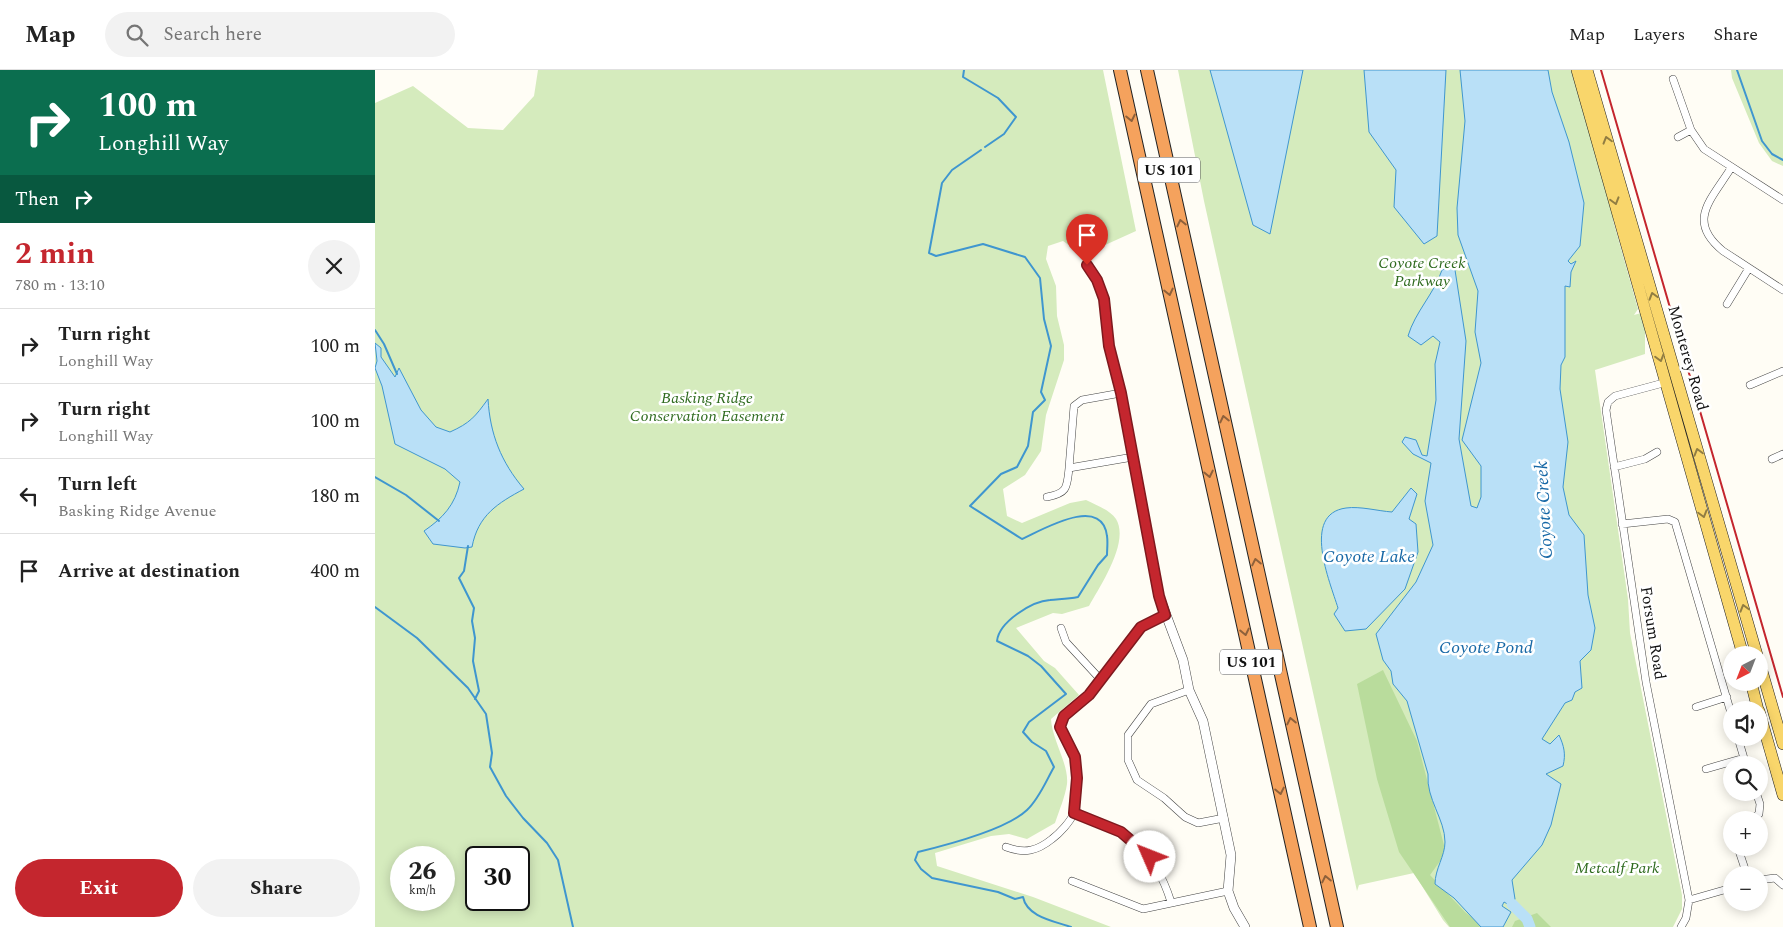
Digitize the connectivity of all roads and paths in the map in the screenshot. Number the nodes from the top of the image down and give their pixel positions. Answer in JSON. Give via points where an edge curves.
{"nodes":[{"id":1,"x":1120,"y":70,"type":"edge"},
{"id":2,"x":1147,"y":70,"type":"edge"},
{"id":3,"x":1577,"y":70,"type":"edge"},
{"id":4,"x":1587,"y":70,"type":"edge"},
{"id":5,"x":1673,"y":79,"type":"dead end"},
{"id":6,"x":1691,"y":130,"type":"junction"},
{"id":7,"x":1678,"y":137,"type":"dead end"},
{"id":8,"x":1731,"y":168,"type":"junction"},
{"id":9,"x":1783,"y":200,"type":"edge"},
{"id":10,"x":1087,"y":265,"type":"dead end"},
{"id":11,"x":1749,"y":268,"type":"junction"},
{"id":12,"x":1783,"y":290,"type":"edge"},
{"id":13,"x":1727,"y":304,"type":"dead end"},
{"id":14,"x":1783,"y":372,"type":"edge"},
{"id":15,"x":1667,"y":382,"type":"junction"},
{"id":16,"x":1750,"y":385,"type":"dead end"},
{"id":17,"x":1121,"y":393,"type":"junction"},
{"id":18,"x":1657,"y":452,"type":"dead end"},
{"id":19,"x":1783,"y":454,"type":"edge"},
{"id":20,"x":1133,"y":457,"type":"junction"},
{"id":21,"x":1771,"y":459,"type":"dead end"},
{"id":22,"x":1614,"y":467,"type":"junction"},
{"id":23,"x":1069,"y":468,"type":"junction"},
{"id":24,"x":1047,"y":497,"type":"dead end"},
{"id":25,"x":1622,"y":524,"type":"junction"},
{"id":26,"x":1165,"y":615,"type":"junction"},
{"id":27,"x":1061,"y":628,"type":"dead end"},
{"id":28,"x":1740,"y":646,"type":"edge"},
{"id":29,"x":1754,"y":646,"type":"edge"},
{"id":30,"x":1101,"y":680,"type":"junction"},
{"id":31,"x":1189,"y":690,"type":"junction"},
{"id":32,"x":1768,"y":691,"type":"edge"},
{"id":33,"x":1727,"y":697,"type":"junction"},
{"id":34,"x":1728,"y":701,"type":"edge"},
{"id":35,"x":1695,"y":707,"type":"dead end"},
{"id":36,"x":1768,"y":742,"type":"edge"},
{"id":37,"x":1783,"y":744,"type":"edge"},
{"id":38,"x":1723,"y":766,"type":"edge"},
{"id":39,"x":1706,"y":769,"type":"dead end"},
{"id":40,"x":1783,"y":795,"type":"edge"},
{"id":41,"x":1074,"y":813,"type":"junction"},
{"id":42,"x":1224,"y":818,"type":"junction"},
{"id":43,"x":1006,"y":847,"type":"dead end"},
{"id":44,"x":1768,"y":879,"type":"edge"},
{"id":45,"x":1072,"y":881,"type":"dead end"},
{"id":46,"x":1783,"y":885,"type":"edge"},
{"id":47,"x":1228,"y":890,"type":"junction"},
{"id":48,"x":1723,"y":890,"type":"edge"},
{"id":49,"x":1689,"y":900,"type":"junction"},
{"id":50,"x":1171,"y":902,"type":"junction"},
{"id":51,"x":1245,"y":927,"type":"edge"},
{"id":52,"x":1310,"y":927,"type":"edge"},
{"id":53,"x":1337,"y":927,"type":"edge"},
{"id":54,"x":1681,"y":927,"type":"edge"}],
"edges":[{"from":1,"to":52,"type":"highway","number":"US 101","one_way":true},
{"from":53,"to":2,"type":"highway","number":"US 101","one_way":true},
{"from":3,"to":15,"type":"main road","name":"Monterey Road","one_way":true},
{"from":29,"to":4,"type":"main road","name":"Monterey Road","one_way":true},
{"from":5,"to":6,"type":"street"},
{"from":6,"to":7,"type":"street"},
{"from":6,"to":8,"type":"street","via":[[1704,149]]},
{"from":8,"to":9,"type":"street"},
{"from":8,"to":11,"type":"street","via":[[1703,213],[1703,226],[1714,244]]},
{"from":10,"to":17,"type":"street","via":[[1104,299],[1109,346]]},
{"from":11,"to":12,"type":"street"},
{"from":11,"to":13,"type":"street"},
{"from":14,"to":16,"type":"street"},
{"from":15,"to":22,"type":"street","name":"Forsum Road","via":[[1615,396],[1608,402],[1606,410]]},
{"from":15,"to":28,"type":"main road","name":"Monterey Road","one_way":true},
{"from":17,"to":20,"type":"street"},
{"from":17,"to":23,"type":"street","via":[[1082,400],[1074,406]]},
{"from":18,"to":22,"type":"street","via":[[1645,459]]},
{"from":19,"to":21,"type":"street"},
{"from":20,"to":23,"type":"street"},
{"from":20,"to":26,"type":"street"},
{"from":22,"to":25,"type":"street","name":"Forsum Road"},
{"from":23,"to":24,"type":"street","via":[[1064,491]]},
{"from":25,"to":33,"type":"street","via":[[1668,519],[1675,522]]},
{"from":25,"to":49,"type":"street","name":"Forsum Road","via":[[1646,682]]},
{"from":26,"to":30,"type":"street","via":[[1141,627]]},
{"from":26,"to":31,"type":"street","via":[[1183,660]]},
{"from":27,"to":30,"type":"street","via":[[1066,642]]},
{"from":30,"to":41,"type":"street","via":[[1061,721],[1061,731],[1075,757],[1077,769]]},
{"from":31,"to":42,"type":"street","via":[[1203,721]]},
{"from":31,"to":42,"type":"street","via":[[1151,704],[1128,735],[1128,760],[1137,780],[1185,817],[1198,822]]},
{"from":32,"to":37,"type":"main road"},
{"from":33,"to":34,"type":"street"},
{"from":33,"to":35,"type":"street"},
{"from":36,"to":40,"type":"main road"},
{"from":38,"to":39,"type":"street"},
{"from":41,"to":43,"type":"street","via":[[1045,845],[1025,852]]},
{"from":41,"to":50,"type":"street","via":[[1110,827],[1136,843],[1157,866]]},
{"from":42,"to":47,"type":"street","via":[[1231,855]]},
{"from":44,"to":46,"type":"street","via":[[1775,878]]},
{"from":45,"to":50,"type":"street","via":[[1139,908]]},
{"from":47,"to":50,"type":"street"},
{"from":47,"to":51,"type":"street"},
{"from":48,"to":49,"type":"street"},
{"from":49,"to":54,"type":"street","name":"Forsum Road"}]}
